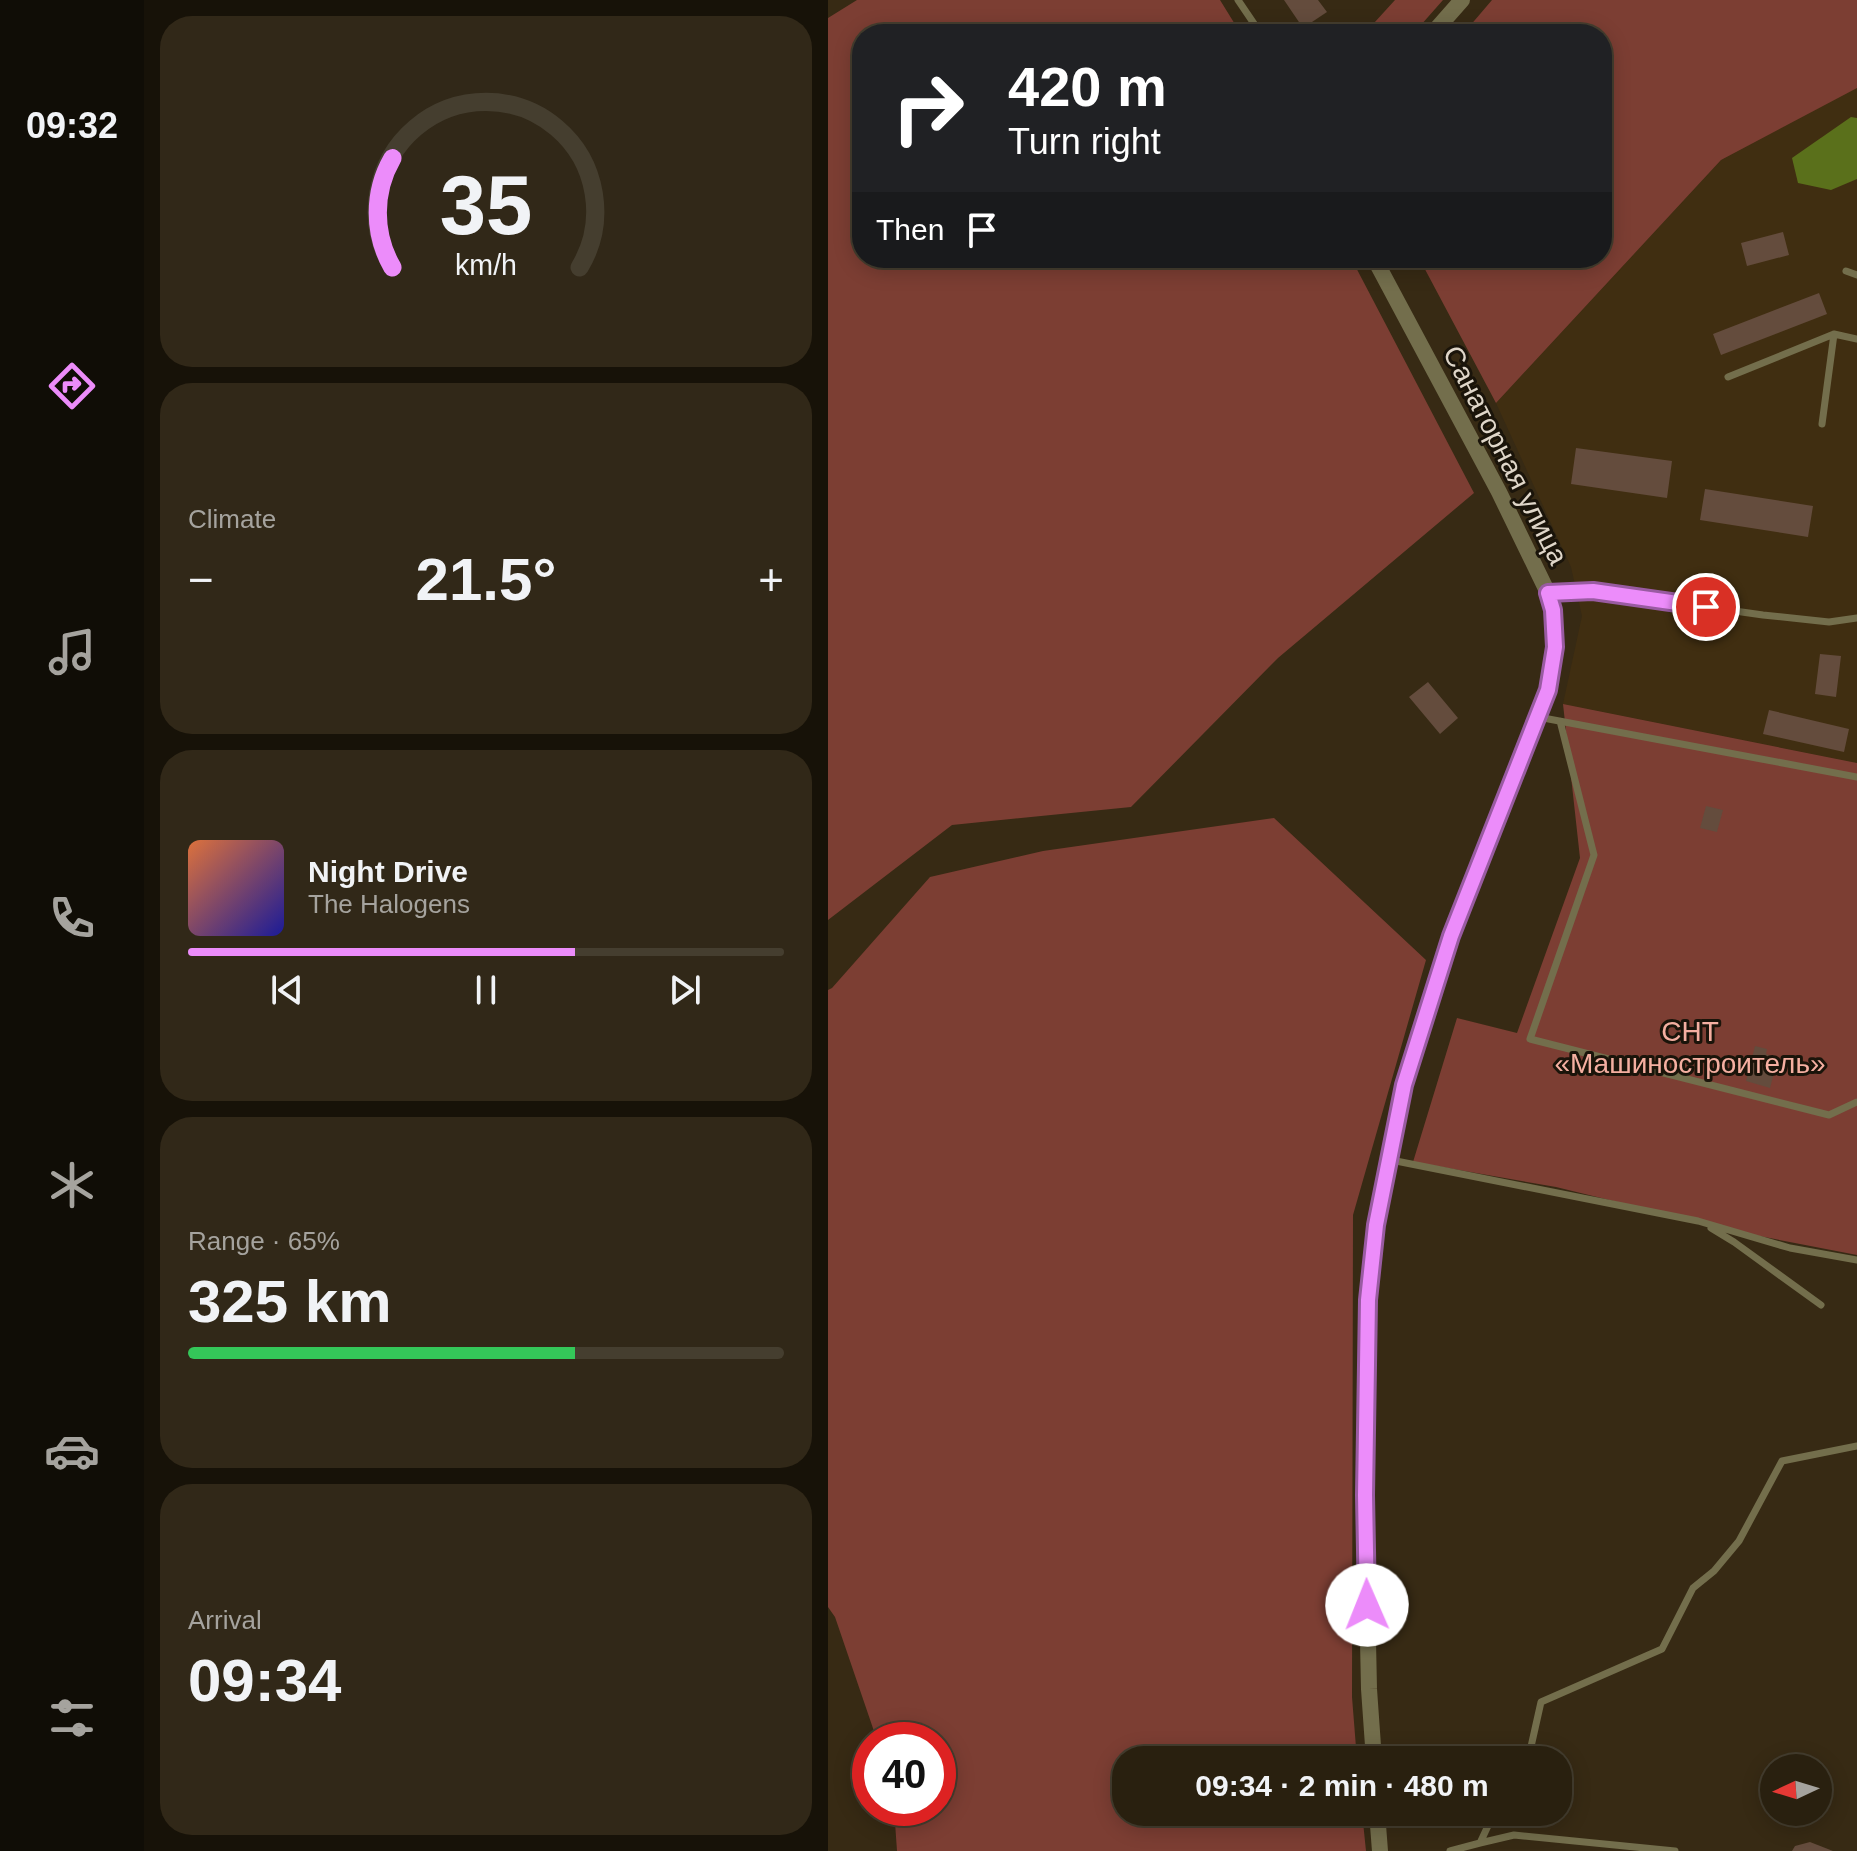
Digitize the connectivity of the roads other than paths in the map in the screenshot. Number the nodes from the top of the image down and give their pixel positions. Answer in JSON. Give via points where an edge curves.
{"nodes":[{"id":1,"x":1238,"y":0,"type":"edge"},
{"id":2,"x":1462,"y":0,"type":"edge"},
{"id":3,"x":1254,"y":24,"type":"edge"},
{"id":4,"x":1441,"y":24,"type":"edge"},
{"id":5,"x":1379,"y":268,"type":"edge"},
{"id":6,"x":1846,"y":271,"type":"dead end"},
{"id":7,"x":1857,"y":275,"type":"edge"},
{"id":8,"x":1834,"y":334,"type":"junction"},
{"id":9,"x":1857,"y":339,"type":"edge"},
{"id":10,"x":1728,"y":377,"type":"dead end"},
{"id":11,"x":1822,"y":424,"type":"dead end"},
{"id":12,"x":1548,"y":593,"type":"junction"},
{"id":13,"x":1857,"y":618,"type":"edge"},
{"id":14,"x":1538,"y":717,"type":"junction"},
{"id":15,"x":1560,"y":721,"type":"junction"},
{"id":16,"x":1857,"y":777,"type":"edge"},
{"id":17,"x":1857,"y":1102,"type":"edge"},
{"id":18,"x":1389,"y":1160,"type":"junction"},
{"id":19,"x":1698,"y":1221,"type":"junction"},
{"id":20,"x":1857,"y":1260,"type":"edge"},
{"id":21,"x":1821,"y":1305,"type":"dead end"},
{"id":22,"x":1857,"y":1446,"type":"edge"},
{"id":23,"x":1373,"y":1746,"type":"edge"},
{"id":24,"x":1531,"y":1746,"type":"edge"},
{"id":25,"x":1378,"y":1826,"type":"edge"},
{"id":26,"x":1488,"y":1826,"type":"edge"},
{"id":27,"x":1480,"y":1843,"type":"junction"},
{"id":28,"x":1380,"y":1851,"type":"edge"},
{"id":29,"x":1450,"y":1851,"type":"edge"},
{"id":30,"x":1675,"y":1851,"type":"edge"}],
"edges":[{"from":1,"to":3,"type":"lane"},
{"from":2,"to":4,"type":"street"},
{"from":5,"to":12,"type":"street","name":"Санаторная улица"},
{"from":6,"to":7,"type":"lane"},
{"from":8,"to":9,"type":"lane"},
{"from":8,"to":10,"type":"lane"},
{"from":8,"to":11,"type":"lane"},
{"from":12,"to":13,"type":"lane","via":[[1593,591],[1829,622]]},
{"from":12,"to":14,"type":"street","name":"Санаторная улица","via":[[1555,647]]},
{"from":14,"to":15,"type":"lane"},
{"from":14,"to":18,"type":"street","name":"Санаторная улица","via":[[1451,936],[1404,1085]]},
{"from":15,"to":16,"type":"lane"},
{"from":15,"to":17,"type":"lane","via":[[1594,855],[1530,1039],[1829,1115]]},
{"from":18,"to":19,"type":"lane"},
{"from":18,"to":23,"type":"street","name":"Санаторная улица","via":[[1368,1300],[1365,1495]]},
{"from":19,"to":20,"type":"lane","via":[[1790,1248]]},
{"from":19,"to":21,"type":"lane"},
{"from":22,"to":24,"type":"lane","via":[[1782,1461],[1739,1541],[1693,1588],[1662,1649],[1541,1702]]},
{"from":25,"to":28,"type":"street"},
{"from":26,"to":27,"type":"lane"},
{"from":27,"to":29,"type":"lane"},
{"from":27,"to":30,"type":"lane","via":[[1514,1835]]}]}
